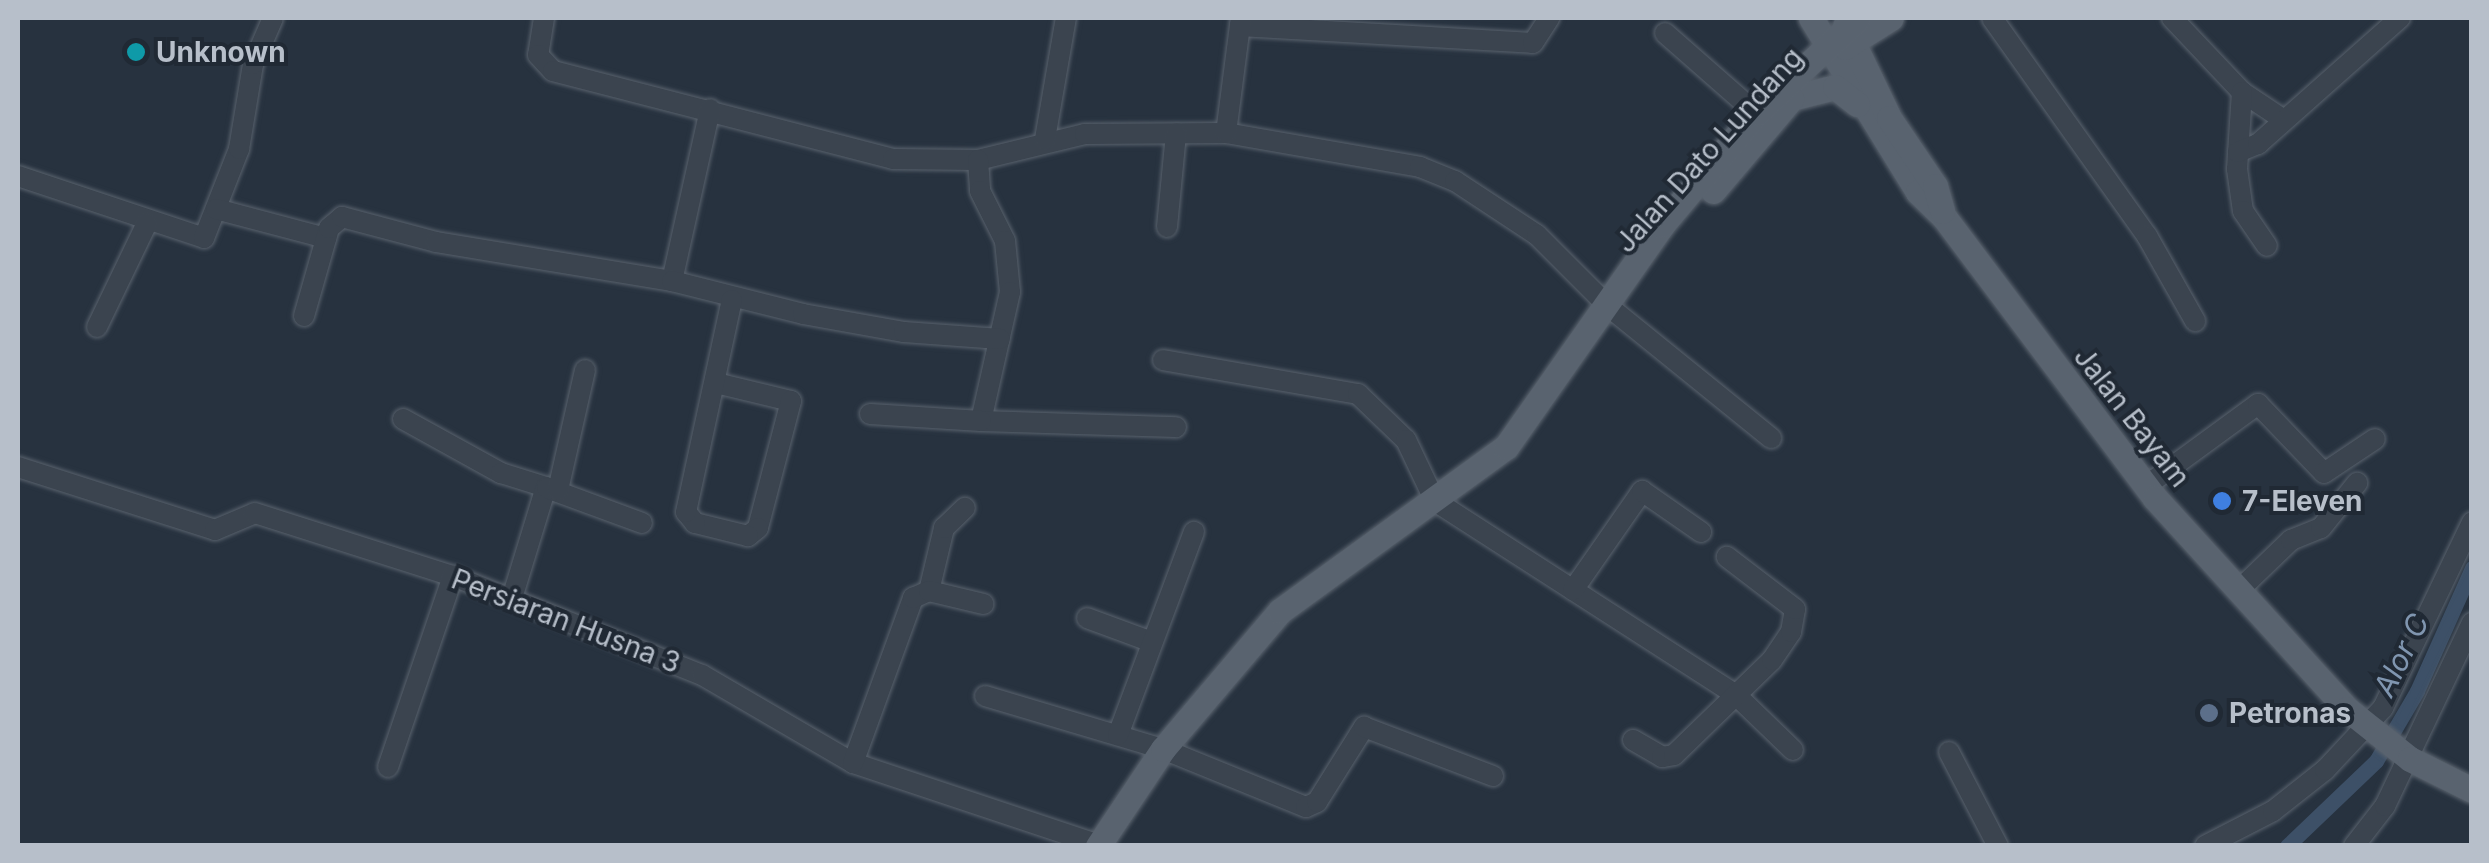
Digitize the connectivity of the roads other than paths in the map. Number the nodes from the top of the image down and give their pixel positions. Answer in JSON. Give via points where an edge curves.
{"nodes":[{"id":1,"x":272,"y":18,"type":"edge"},
{"id":2,"x":544,"y":18,"type":"edge"},
{"id":3,"x":1066,"y":18,"type":"edge"},
{"id":4,"x":1549,"y":18,"type":"edge"},
{"id":5,"x":1811,"y":18,"type":"edge"},
{"id":6,"x":1891,"y":18,"type":"edge"},
{"id":7,"x":1900,"y":18,"type":"edge"},
{"id":8,"x":1992,"y":18,"type":"edge"},
{"id":9,"x":2172,"y":18,"type":"edge"},
{"id":10,"x":2400,"y":18,"type":"edge"},
{"id":11,"x":1240,"y":22,"type":"edge"},
{"id":12,"x":1664,"y":33,"type":"dead end"},
{"id":13,"x":1843,"y":34,"type":"edge"},
{"id":14,"x":2242,"y":92,"type":"junction"},
{"id":15,"x":1785,"y":95,"type":"junction"},
{"id":16,"x":710,"y":109,"type":"junction"},
{"id":17,"x":1756,"y":113,"type":"junction"},
{"id":18,"x":2284,"y":120,"type":"junction"},
{"id":19,"x":1882,"y":123,"type":"junction"},
{"id":20,"x":1226,"y":133,"type":"junction"},
{"id":21,"x":1176,"y":134,"type":"junction"},
{"id":22,"x":1046,"y":139,"type":"junction"},
{"id":23,"x":2238,"y":152,"type":"junction"},
{"id":24,"x":978,"y":160,"type":"junction"},
{"id":25,"x":18,"y":176,"type":"edge"},
{"id":26,"x":216,"y":209,"type":"junction"},
{"id":27,"x":147,"y":222,"type":"junction"},
{"id":28,"x":1168,"y":227,"type":"dead end"},
{"id":29,"x":326,"y":238,"type":"junction"},
{"id":30,"x":2266,"y":246,"type":"dead end"},
{"id":31,"x":672,"y":281,"type":"junction"},
{"id":32,"x":1614,"y":298,"type":"junction"},
{"id":33,"x":732,"y":300,"type":"junction"},
{"id":34,"x":304,"y":316,"type":"dead end"},
{"id":35,"x":2195,"y":321,"type":"dead end"},
{"id":36,"x":97,"y":327,"type":"dead end"},
{"id":37,"x":1000,"y":339,"type":"junction"},
{"id":38,"x":1163,"y":360,"type":"dead end"},
{"id":39,"x":585,"y":370,"type":"dead end"},
{"id":40,"x":716,"y":383,"type":"junction"},
{"id":41,"x":870,"y":414,"type":"dead end"},
{"id":42,"x":403,"y":419,"type":"dead end"},
{"id":43,"x":981,"y":421,"type":"junction"},
{"id":44,"x":1176,"y":427,"type":"dead end"},
{"id":45,"x":1771,"y":438,"type":"dead end"},
{"id":46,"x":2375,"y":439,"type":"dead end"},
{"id":47,"x":18,"y":467,"type":"edge"},
{"id":48,"x":2357,"y":482,"type":"dead end"},
{"id":49,"x":2146,"y":486,"type":"junction"},
{"id":50,"x":552,"y":489,"type":"junction"},
{"id":51,"x":1435,"y":501,"type":"junction"},
{"id":52,"x":965,"y":508,"type":"dead end"},
{"id":53,"x":2472,"y":522,"type":"edge"},
{"id":54,"x":642,"y":523,"type":"dead end"},
{"id":55,"x":1194,"y":532,"type":"dead end"},
{"id":56,"x":1701,"y":532,"type":"dead end"},
{"id":57,"x":1727,"y":557,"type":"dead end"},
{"id":58,"x":453,"y":576,"type":"junction"},
{"id":59,"x":1573,"y":590,"type":"junction"},
{"id":60,"x":2238,"y":590,"type":"junction"},
{"id":61,"x":930,"y":591,"type":"junction"},
{"id":62,"x":512,"y":598,"type":"junction"},
{"id":63,"x":983,"y":604,"type":"dead end"},
{"id":64,"x":1088,"y":618,"type":"dead end"},
{"id":65,"x":2472,"y":622,"type":"edge"},
{"id":66,"x":1152,"y":642,"type":"junction"},
{"id":67,"x":1736,"y":695,"type":"junction"},
{"id":68,"x":985,"y":696,"type":"dead end"},
{"id":69,"x":2372,"y":731,"type":"junction"},
{"id":70,"x":1118,"y":735,"type":"junction"},
{"id":71,"x":1633,"y":740,"type":"dead end"},
{"id":72,"x":1163,"y":749,"type":"junction"},
{"id":73,"x":1793,"y":750,"type":"dead end"},
{"id":74,"x":1949,"y":752,"type":"dead end"},
{"id":75,"x":2406,"y":757,"type":"junction"},
{"id":76,"x":853,"y":763,"type":"junction"},
{"id":77,"x":388,"y":767,"type":"dead end"},
{"id":78,"x":1493,"y":776,"type":"dead end"},
{"id":79,"x":2472,"y":790,"type":"edge"},
{"id":80,"x":1100,"y":845,"type":"edge"},
{"id":81,"x":1998,"y":846,"type":"edge"},
{"id":82,"x":2204,"y":846,"type":"edge"},
{"id":83,"x":2354,"y":846,"type":"edge"}],
"edges":[{"from":1,"to":26,"type":"street","via":[[256,53],[241,139]]},
{"from":2,"to":16,"type":"street","via":[[538,55],[553,70]]},
{"from":3,"to":22,"type":"street"},
{"from":4,"to":11,"type":"street","via":[[1534,42]]},
{"from":5,"to":13,"type":"main road","name":"Jalan Bayam"},
{"from":5,"to":15,"type":"main road"},
{"from":6,"to":13,"type":"main road","name":"Jalan Dato Lundang"},
{"from":7,"to":19,"type":"main road","via":[[1877,46]]},
{"from":8,"to":35,"type":"street","via":[[2147,236]]},
{"from":9,"to":14,"type":"street"},
{"from":10,"to":18,"type":"street"},
{"from":11,"to":20,"type":"street"},
{"from":12,"to":17,"type":"street"},
{"from":13,"to":15,"type":"main road","name":"Jalan Dato Lundang"},
{"from":13,"to":19,"type":"main road","name":"Jalan Bayam"},
{"from":14,"to":18,"type":"street"},
{"from":14,"to":23,"type":"street"},
{"from":15,"to":17,"type":"main road","name":"Jalan Dato Lundang"},
{"from":15,"to":19,"type":"main road","via":[[1835,87]]},
{"from":15,"to":32,"type":"main road","name":"Jalan Dato Lundang"},
{"from":16,"to":24,"type":"street","via":[[893,159]]},
{"from":16,"to":31,"type":"street"},
{"from":17,"to":32,"type":"main road","name":"Jalan Dato Lundang","via":[[1662,226]]},
{"from":18,"to":23,"type":"street"},
{"from":19,"to":49,"type":"main road","name":"Jalan Bayam","via":[[1935,186],[1944,217]]},
{"from":20,"to":21,"type":"street"},
{"from":20,"to":32,"type":"street","via":[[1372,154],[1455,181],[1537,235]]},
{"from":21,"to":22,"type":"street"},
{"from":21,"to":28,"type":"street"},
{"from":22,"to":24,"type":"street"},
{"from":23,"to":30,"type":"street","via":[[2244,211]]},
{"from":24,"to":37,"type":"street","via":[[980,191],[1005,241],[1009,268]]},
{"from":25,"to":27,"type":"street"},
{"from":26,"to":27,"type":"street","via":[[204,238]]},
{"from":26,"to":29,"type":"street"},
{"from":27,"to":36,"type":"street"},
{"from":29,"to":31,"type":"street","via":[[332,222],[348,217],[436,242]]},
{"from":29,"to":34,"type":"street"},
{"from":31,"to":33,"type":"street"},
{"from":32,"to":45,"type":"street"},
{"from":32,"to":51,"type":"main road","name":"Jalan Dato Lundang","via":[[1506,447]]},
{"from":33,"to":37,"type":"street","via":[[904,332]]},
{"from":33,"to":40,"type":"street"},
{"from":37,"to":43,"type":"street"},
{"from":38,"to":51,"type":"street","via":[[1358,394],[1406,440]]},
{"from":39,"to":50,"type":"street"},
{"from":40,"to":40,"type":"street","via":[[687,517],[748,536],[758,528],[790,402]]},
{"from":41,"to":43,"type":"street"},
{"from":42,"to":50,"type":"street","via":[[501,474]]},
{"from":43,"to":44,"type":"street"},
{"from":46,"to":49,"type":"street","via":[[2324,472],[2258,404]]},
{"from":47,"to":58,"type":"street","name":"Persiaran Husna 3","via":[[215,530],[256,513]]},
{"from":48,"to":60,"type":"street","via":[[2321,528],[2291,540]]},
{"from":49,"to":60,"type":"main road","name":"Jalan Bayam"},
{"from":50,"to":54,"type":"street"},
{"from":50,"to":62,"type":"street"},
{"from":51,"to":59,"type":"street"},
{"from":51,"to":72,"type":"main road","name":"Jalan Dato Lundang","via":[[1280,611]]},
{"from":52,"to":61,"type":"street","via":[[944,528]]},
{"from":53,"to":69,"type":"street"},
{"from":55,"to":66,"type":"street"},
{"from":56,"to":59,"type":"street","via":[[1642,491]]},
{"from":57,"to":67,"type":"street","via":[[1795,609],[1797,620],[1772,660]]},
{"from":58,"to":62,"type":"street","name":"Persiaran Husna 3"},
{"from":58,"to":77,"type":"street"},
{"from":59,"to":67,"type":"street"},
{"from":60,"to":69,"type":"main road","name":"Jalan Bayam"},
{"from":61,"to":63,"type":"street"},
{"from":61,"to":76,"type":"street","via":[[913,598]]},
{"from":62,"to":76,"type":"street","name":"Persiaran Husna 3","via":[[702,675]]},
{"from":64,"to":66,"type":"street"},
{"from":65,"to":75,"type":"street"},
{"from":66,"to":70,"type":"street"},
{"from":67,"to":71,"type":"street","via":[[1671,757]]},
{"from":67,"to":73,"type":"street"},
{"from":68,"to":70,"type":"street"},
{"from":69,"to":75,"type":"main road","name":"Jalan Bayam"},
{"from":69,"to":82,"type":"street","via":[[2273,811]]},
{"from":70,"to":72,"type":"street"},
{"from":72,"to":78,"type":"street","via":[[1306,808],[1317,802],[1364,727]]},
{"from":72,"to":80,"type":"main road","name":"Jalan Dato Lundang"},
{"from":74,"to":81,"type":"street"},
{"from":75,"to":79,"type":"main road","name":"Jalan Bayam"},
{"from":75,"to":83,"type":"street","via":[[2386,806]]},
{"from":76,"to":80,"type":"street","name":"Persiaran Husna 3"}]}
